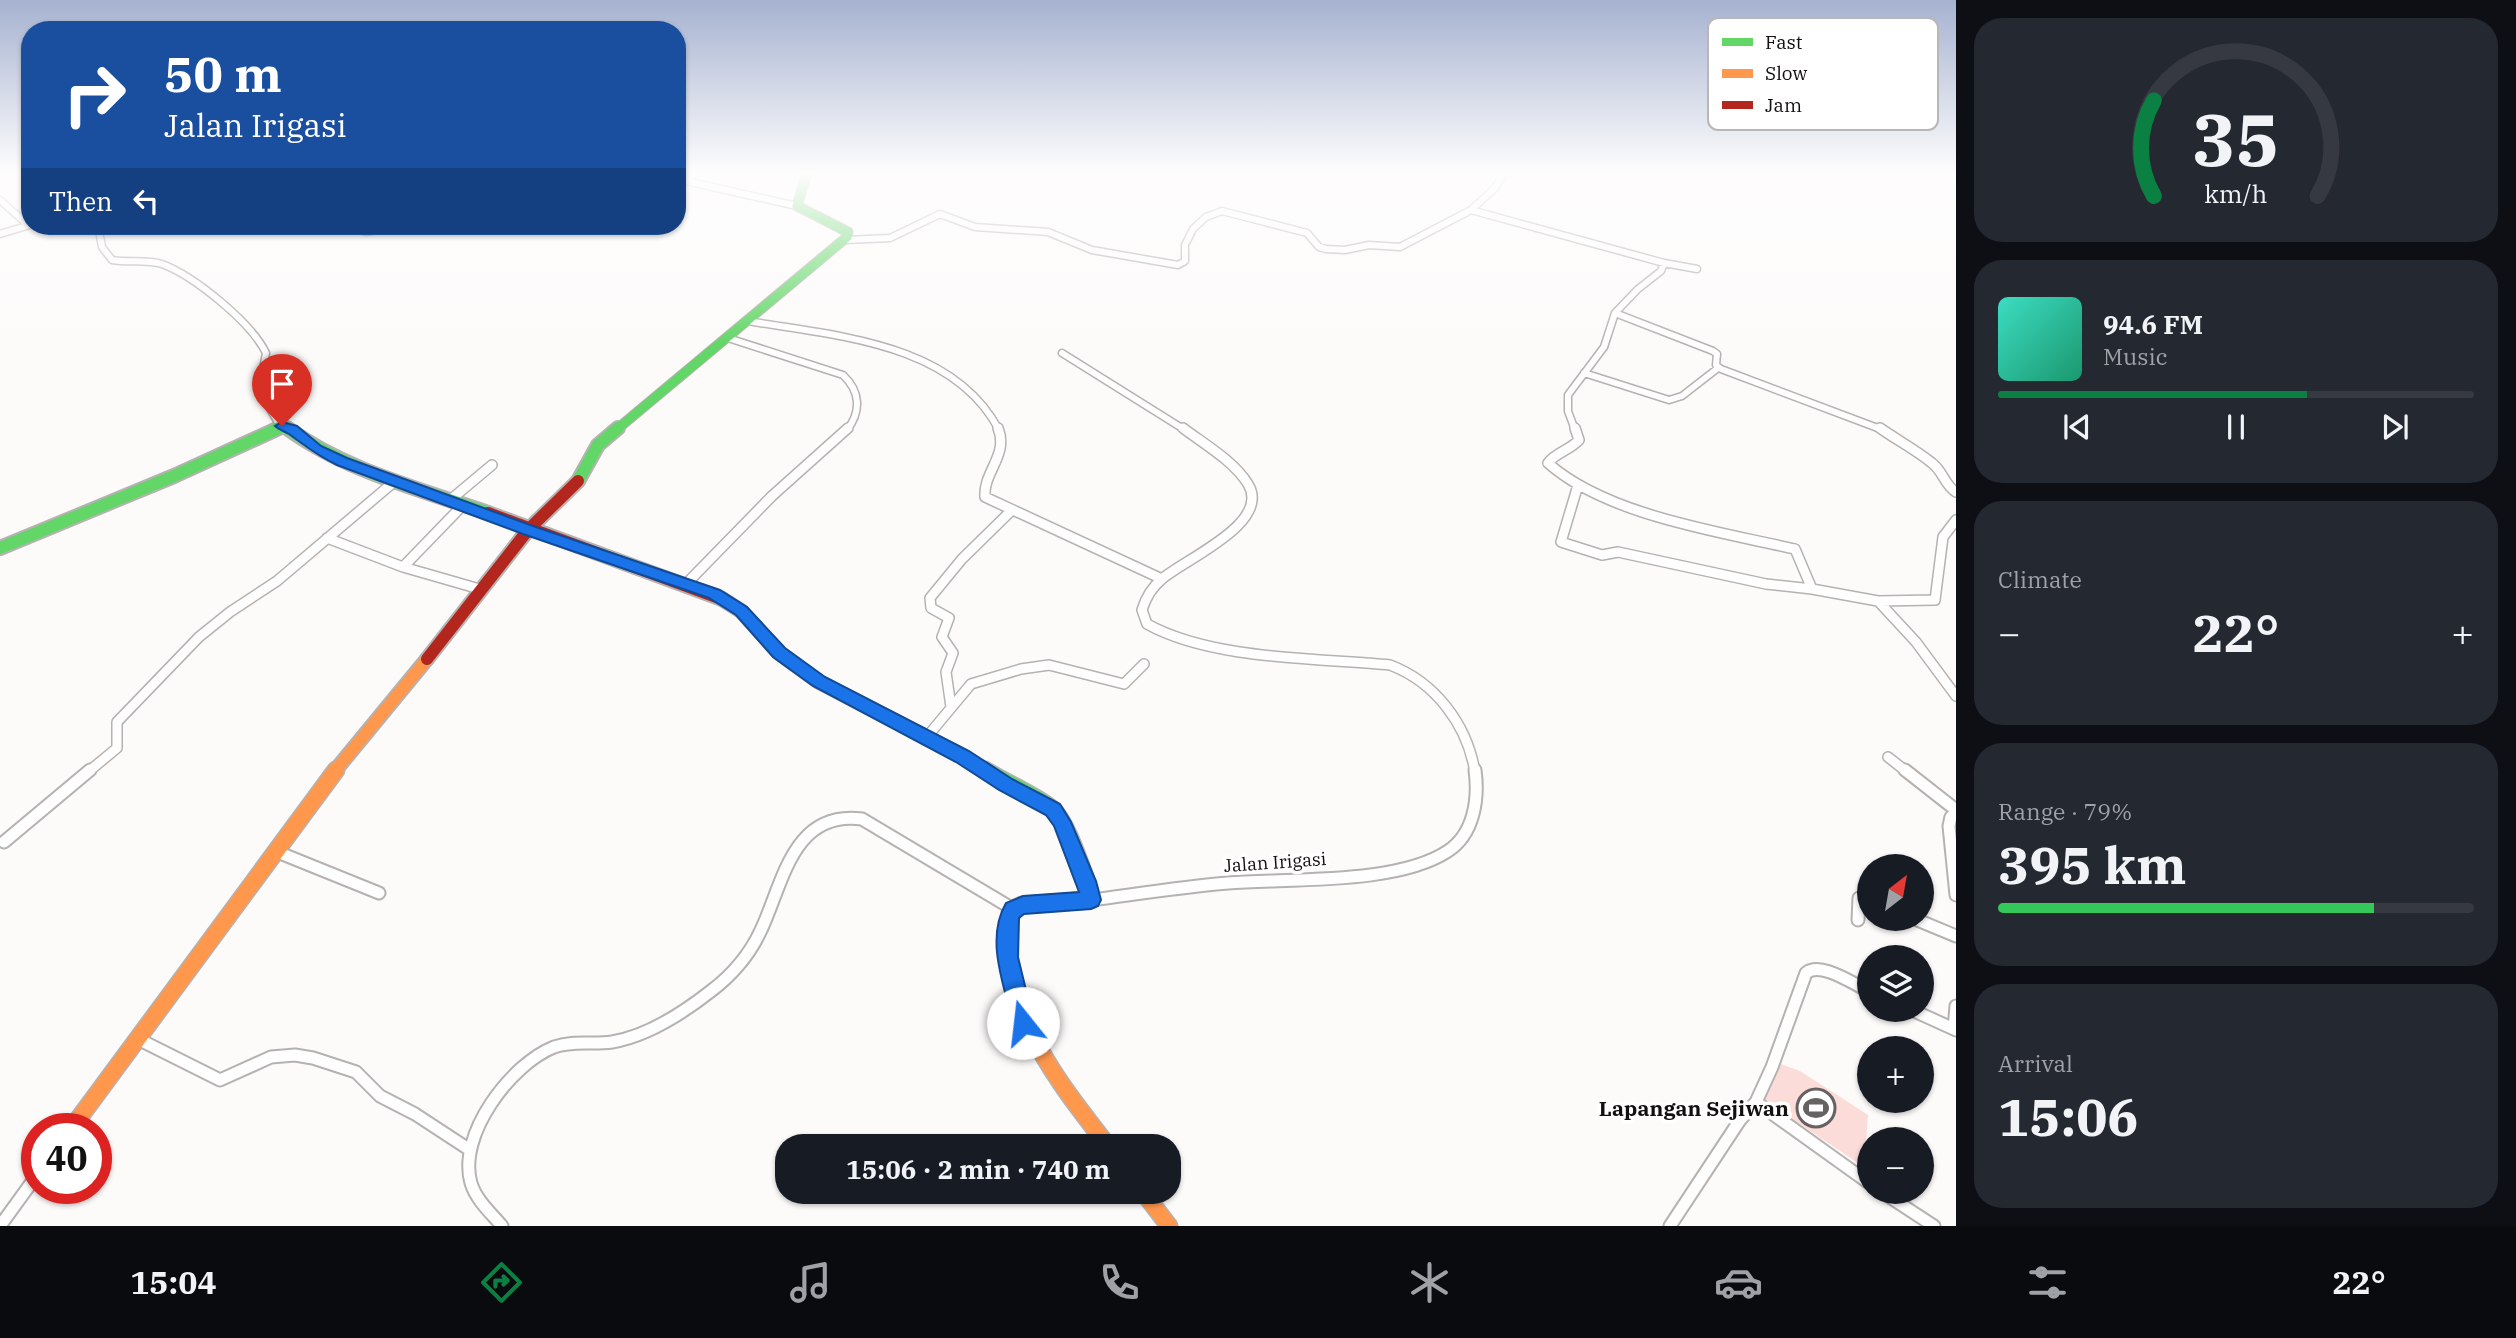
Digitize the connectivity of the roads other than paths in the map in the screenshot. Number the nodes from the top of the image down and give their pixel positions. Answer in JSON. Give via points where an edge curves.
{"nodes":[{"id":1,"x":845,"y":230,"type":"edge"},
{"id":2,"x":905,"y":230,"type":"edge"},
{"id":3,"x":1022,"y":230,"type":"edge"},
{"id":4,"x":1194,"y":230,"type":"edge"},
{"id":5,"x":1296,"y":230,"type":"edge"},
{"id":6,"x":1434,"y":230,"type":"edge"},
{"id":7,"x":1545,"y":230,"type":"edge"},
{"id":8,"x":99,"y":235,"type":"edge"},
{"id":9,"x":845,"y":240,"type":"junction"},
{"id":10,"x":1664,"y":263,"type":"junction"},
{"id":11,"x":1697,"y":269,"type":"dead end"},
{"id":12,"x":1615,"y":313,"type":"junction"},
{"id":13,"x":748,"y":321,"type":"junction"},
{"id":14,"x":728,"y":338,"type":"junction"},
{"id":15,"x":1062,"y":353,"type":"dead end"},
{"id":16,"x":1718,"y":368,"type":"junction"},
{"id":17,"x":1584,"y":373,"type":"junction"},
{"id":18,"x":279,"y":426,"type":"junction"},
{"id":19,"x":492,"y":465,"type":"dead end"},
{"id":20,"x":394,"y":481,"type":"junction"},
{"id":21,"x":1578,"y":485,"type":"junction"},
{"id":22,"x":1956,"y":492,"type":"edge"},
{"id":23,"x":449,"y":501,"type":"junction"},
{"id":24,"x":463,"y":506,"type":"junction"},
{"id":25,"x":1012,"y":510,"type":"junction"},
{"id":26,"x":1956,"y":520,"type":"edge"},
{"id":27,"x":528,"y":530,"type":"junction"},
{"id":28,"x":327,"y":538,"type":"junction"},
{"id":29,"x":0,"y":548,"type":"edge"},
{"id":30,"x":403,"y":567,"type":"junction"},
{"id":31,"x":1163,"y":579,"type":"junction"},
{"id":32,"x":687,"y":583,"type":"junction"},
{"id":33,"x":1812,"y":589,"type":"junction"},
{"id":34,"x":483,"y":590,"type":"junction"},
{"id":35,"x":1878,"y":601,"type":"junction"},
{"id":36,"x":1144,"y":664,"type":"dead end"},
{"id":37,"x":1956,"y":696,"type":"edge"},
{"id":38,"x":951,"y":708,"type":"junction"},
{"id":39,"x":926,"y":738,"type":"junction"},
{"id":40,"x":1888,"y":757,"type":"dead end"},
{"id":41,"x":1956,"y":811,"type":"edge"},
{"id":42,"x":4,"y":842,"type":"dead end"},
{"id":43,"x":275,"y":850,"type":"junction"},
{"id":44,"x":379,"y":893,"type":"dead end"},
{"id":45,"x":1956,"y":895,"type":"edge"},
{"id":46,"x":1091,"y":900,"type":"junction"},
{"id":47,"x":1013,"y":909,"type":"junction"},
{"id":48,"x":1934,"y":927,"type":"edge"},
{"id":49,"x":1956,"y":936,"type":"edge"},
{"id":50,"x":1857,"y":986,"type":"edge"},
{"id":51,"x":1956,"y":1006,"type":"edge"},
{"id":52,"x":1934,"y":1020,"type":"edge"},
{"id":53,"x":1955,"y":1029,"type":"edge"},
{"id":54,"x":138,"y":1039,"type":"junction"},
{"id":55,"x":1756,"y":1102,"type":"junction"},
{"id":56,"x":83,"y":1113,"type":"edge"},
{"id":57,"x":1099,"y":1134,"type":"edge"},
{"id":58,"x":470,"y":1150,"type":"junction"},
{"id":59,"x":1857,"y":1174,"type":"edge"},
{"id":60,"x":21,"y":1197,"type":"edge"},
{"id":61,"x":1152,"y":1204,"type":"edge"},
{"id":62,"x":1900,"y":1204,"type":"edge"},
{"id":63,"x":0,"y":1226,"type":"edge"},
{"id":64,"x":502,"y":1226,"type":"edge"},
{"id":65,"x":1169,"y":1226,"type":"edge"},
{"id":66,"x":1670,"y":1226,"type":"edge"},
{"id":67,"x":1934,"y":1226,"type":"edge"}],
"edges":[{"from":1,"to":9,"type":"street","via":[[849,234]]},
{"from":2,"to":9,"type":"street","via":[[890,238]]},
{"from":3,"to":4,"type":"street","via":[[1048,232],[1092,250],[1178,265],[1185,261],[1182,248]]},
{"from":5,"to":6,"type":"street","via":[[1307,233],[1319,247],[1337,251],[1369,245],[1405,246]]},
{"from":7,"to":10,"type":"street"},
{"from":8,"to":18,"type":"street","via":[[112,260],[172,269],[252,331],[266,356],[259,390]]},
{"from":9,"to":13,"type":"street"},
{"from":10,"to":11,"type":"street"},
{"from":10,"to":12,"type":"street"},
{"from":12,"to":16,"type":"street","via":[[1716,353]]},
{"from":12,"to":17,"type":"street","via":[[1604,347]]},
{"from":13,"to":14,"type":"street"},
{"from":13,"to":25,"type":"street","via":[[904,355],[954,377],[975,396],[1001,434],[1000,459],[984,495]]},
{"from":14,"to":27,"type":"street","via":[[605,438],[572,489]]},
{"from":14,"to":32,"type":"street","via":[[843,374],[858,405],[840,436],[786,483]]},
{"from":15,"to":31,"type":"street","name":"Jalan Irigasi","via":[[1221,455],[1254,492],[1253,505],[1242,522]]},
{"from":16,"to":17,"type":"street","via":[[1682,396],[1669,400]]},
{"from":16,"to":22,"type":"street","via":[[1878,427],[1931,462]]},
{"from":17,"to":21,"type":"street","via":[[1567,400],[1578,440],[1548,462]]},
{"from":18,"to":20,"type":"street","via":[[331,457]]},
{"from":18,"to":29,"type":"street","via":[[174,476]]},
{"from":19,"to":23,"type":"street"},
{"from":20,"to":23,"type":"street"},
{"from":20,"to":28,"type":"street"},
{"from":21,"to":33,"type":"street","via":[[1638,509],[1795,549]]},
{"from":21,"to":33,"type":"street","via":[[1561,542],[1602,555],[1618,552],[1766,584]]},
{"from":23,"to":24,"type":"street"},
{"from":24,"to":27,"type":"street"},
{"from":24,"to":30,"type":"street"},
{"from":25,"to":31,"type":"street"},
{"from":25,"to":38,"type":"street","via":[[930,598],[931,608],[949,618],[941,639],[953,653],[946,672]]},
{"from":26,"to":35,"type":"street","via":[[1942,537],[1935,600]]},
{"from":27,"to":32,"type":"street"},
{"from":27,"to":34,"type":"street"},
{"from":28,"to":30,"type":"street"},
{"from":28,"to":42,"type":"street","via":[[189,646],[117,722],[117,748]]},
{"from":30,"to":34,"type":"street"},
{"from":31,"to":46,"type":"street","name":"Jalan Irigasi","via":[[1148,591],[1142,614],[1150,627],[1172,639],[1259,653],[1391,665],[1424,680],[1466,738],[1475,763],[1474,812],[1464,835],[1449,851],[1388,872],[1228,883]]},
{"from":32,"to":39,"type":"street","via":[[741,611],[779,653],[811,676]]},
{"from":33,"to":35,"type":"street"},
{"from":34,"to":43,"type":"street"},
{"from":35,"to":37,"type":"street"},
{"from":36,"to":38,"type":"street","via":[[1124,684],[1049,665],[1031,666],[971,684]]},
{"from":38,"to":39,"type":"street"},
{"from":39,"to":46,"type":"street","via":[[1053,809],[1087,881]]},
{"from":40,"to":41,"type":"street"},
{"from":41,"to":45,"type":"street","via":[[1949,826]]},
{"from":43,"to":44,"type":"street"},
{"from":43,"to":54,"type":"street"},
{"from":46,"to":47,"type":"street","name":"Jalan Irigasi"},
{"from":47,"to":57,"type":"street","via":[[1006,929],[1007,957],[1023,1023],[1040,1055]]},
{"from":47,"to":58,"type":"street","via":[[862,819],[829,822],[791,852],[762,926],[738,966],[722,982],[680,1012],[620,1040],[576,1042],[539,1055],[523,1066],[492,1102]]},
{"from":48,"to":49,"type":"street"},
{"from":50,"to":55,"type":"street","via":[[1817,968],[1806,973]]},
{"from":51,"to":53,"type":"street"},
{"from":52,"to":53,"type":"street"},
{"from":54,"to":56,"type":"street"},
{"from":54,"to":58,"type":"street","via":[[220,1080],[281,1056],[344,1066],[364,1077],[388,1101]]},
{"from":55,"to":59,"type":"street"},
{"from":55,"to":66,"type":"street"},
{"from":58,"to":64,"type":"street","via":[[471,1184]]},
{"from":60,"to":63,"type":"street"},
{"from":61,"to":65,"type":"street"},
{"from":62,"to":67,"type":"street"}]}
